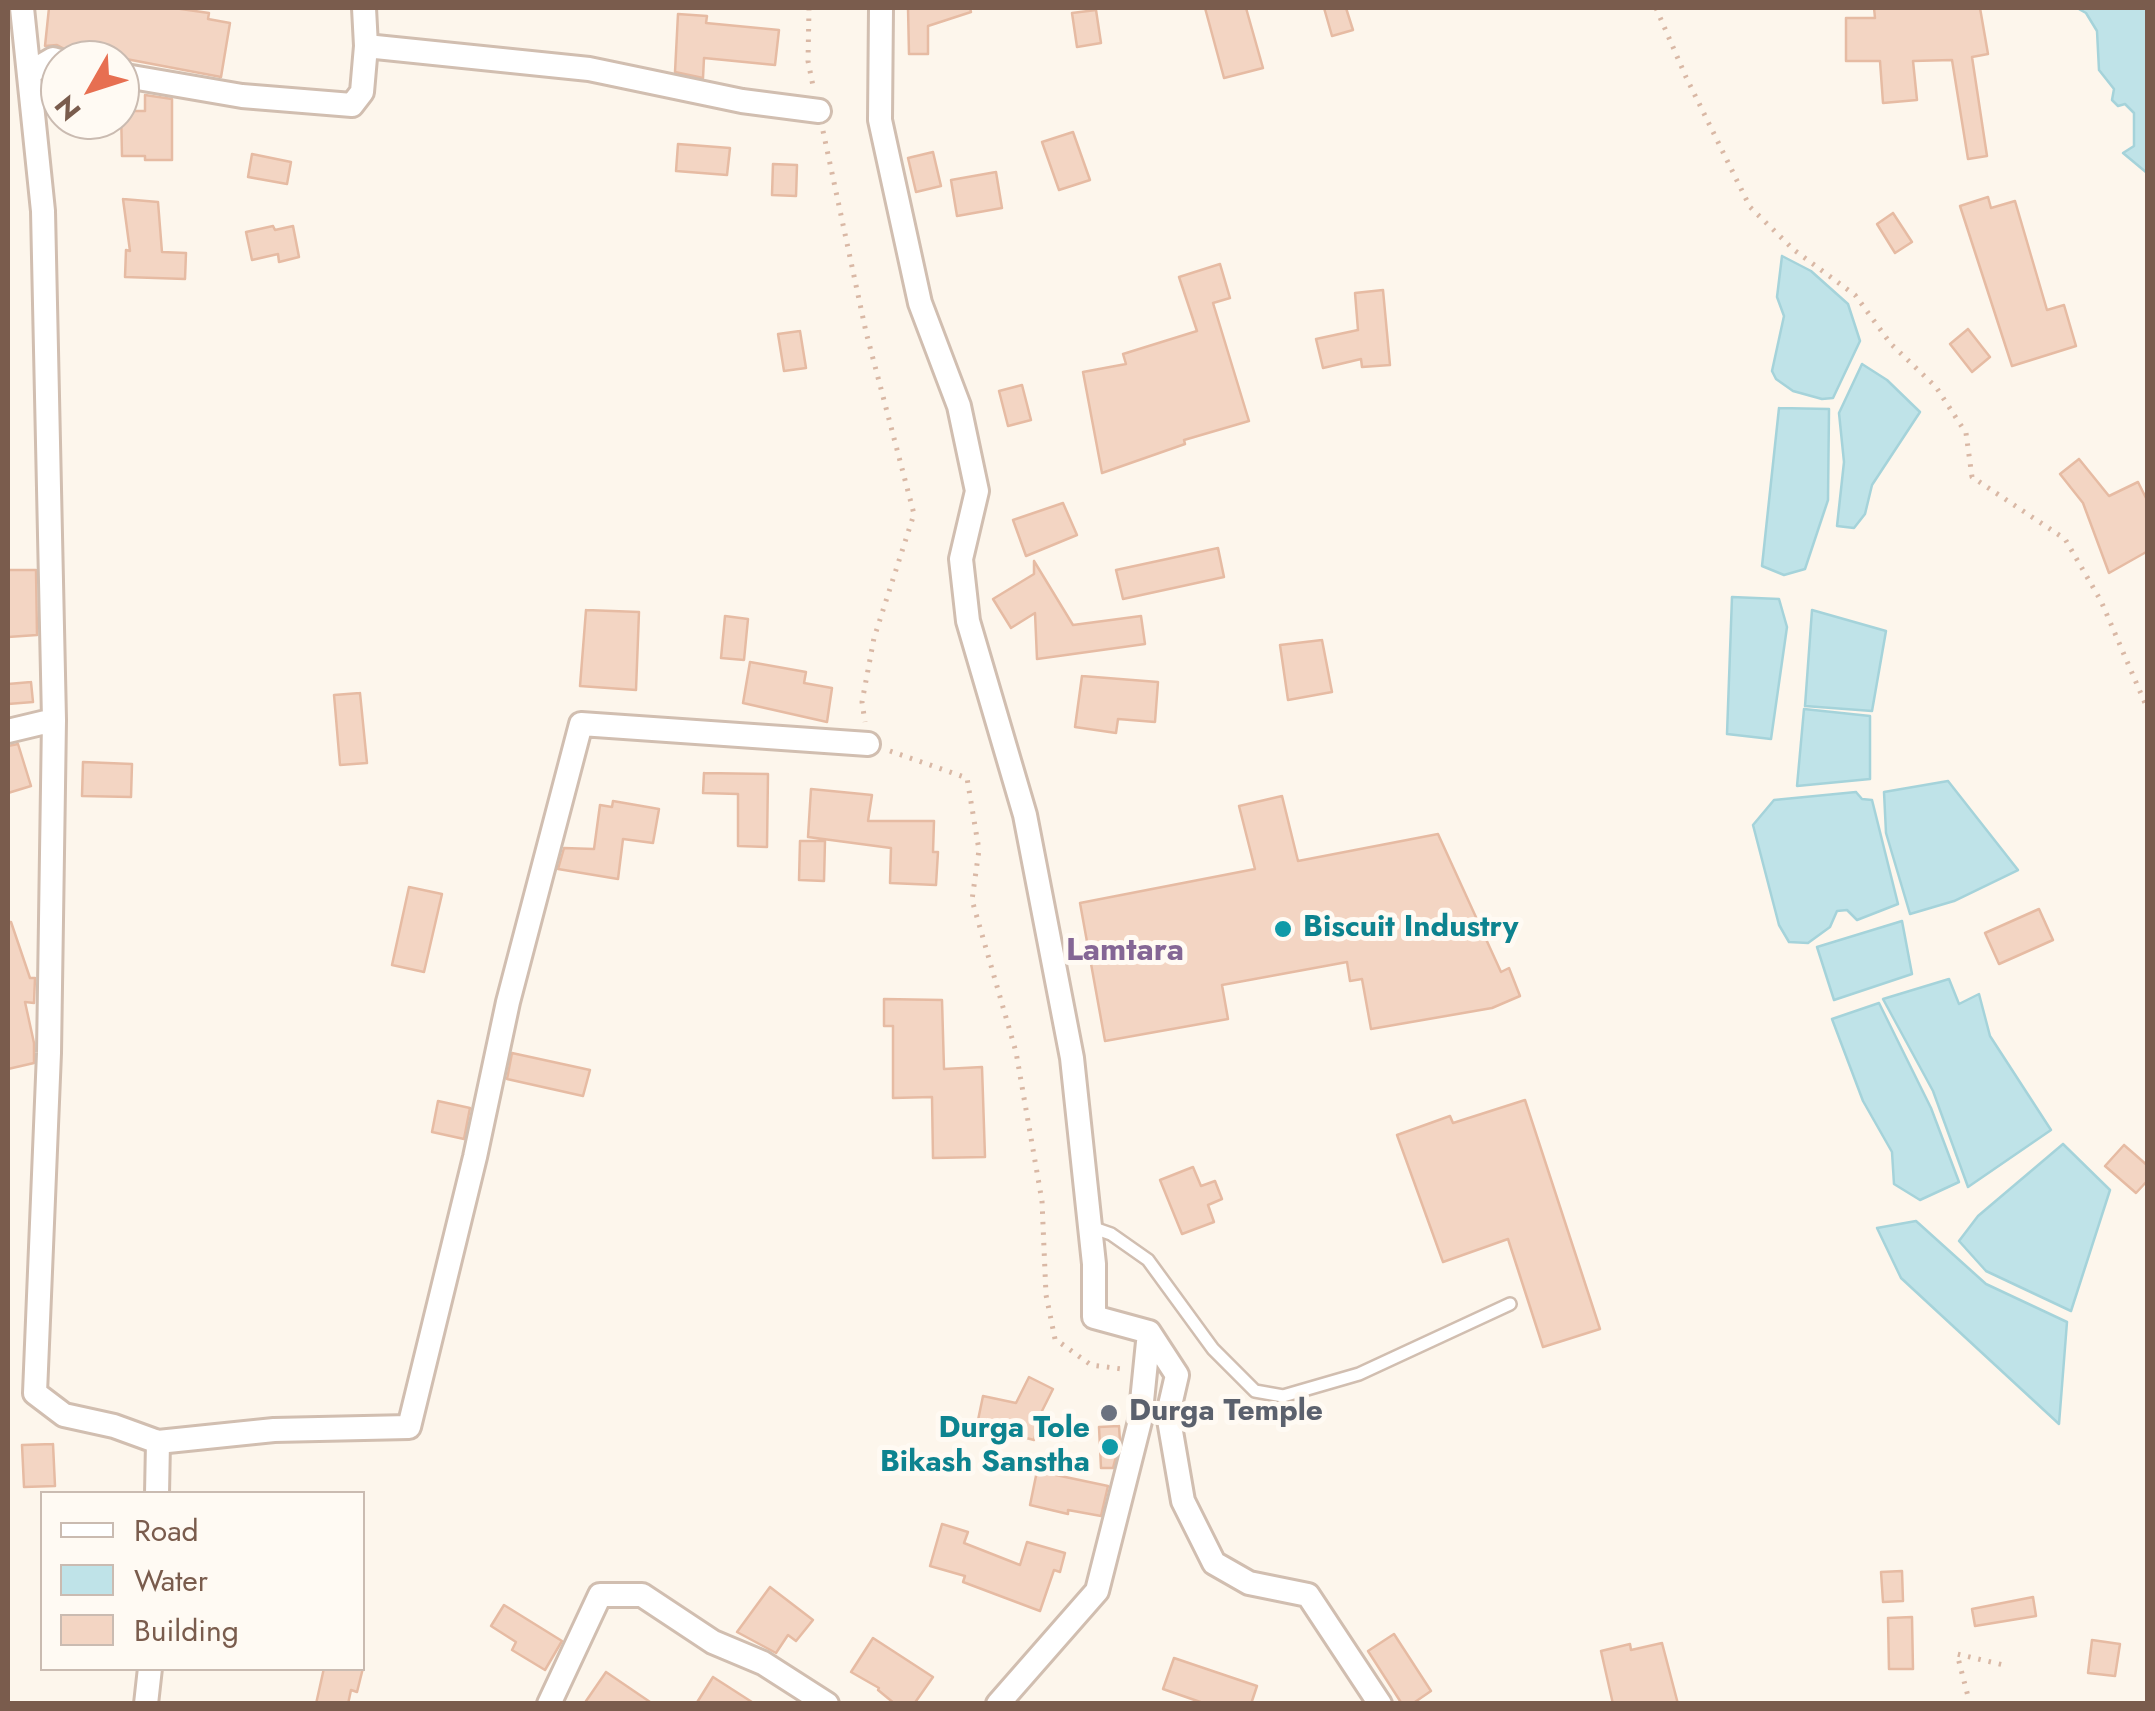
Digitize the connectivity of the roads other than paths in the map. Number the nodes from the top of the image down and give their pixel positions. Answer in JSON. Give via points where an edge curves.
{"nodes":[{"id":1,"x":22,"y":8,"type":"edge"},
{"id":2,"x":364,"y":8,"type":"edge"},
{"id":3,"x":882,"y":8,"type":"edge"},
{"id":4,"x":366,"y":46,"type":"junction"},
{"id":5,"x":40,"y":67,"type":"edge"},
{"id":6,"x":29,"y":73,"type":"junction"},
{"id":7,"x":140,"y":78,"type":"edge"},
{"id":8,"x":818,"y":111,"type":"road end"},
{"id":9,"x":54,"y":720,"type":"junction"},
{"id":10,"x":8,"y":731,"type":"edge"},
{"id":11,"x":868,"y":744,"type":"road end"},
{"id":12,"x":1090,"y":1227,"type":"junction"},
{"id":13,"x":1510,"y":1304,"type":"dead end"},
{"id":14,"x":1149,"y":1332,"type":"junction"},
{"id":15,"x":158,"y":1442,"type":"junction"},
{"id":16,"x":156,"y":1491,"type":"edge"},
{"id":17,"x":150,"y":1671,"type":"edge"},
{"id":18,"x":146,"y":1704,"type":"edge"},
{"id":19,"x":549,"y":1704,"type":"edge"},
{"id":20,"x":827,"y":1704,"type":"edge"},
{"id":21,"x":998,"y":1704,"type":"edge"},
{"id":22,"x":1380,"y":1704,"type":"edge"}],
"edges":[{"from":1,"to":6,"type":"street"},
{"from":2,"to":4,"type":"street"},
{"from":3,"to":12,"type":"street","via":[[880,120],[920,302],[959,406],[976,491],[961,559],[968,620],[1028,834],[1072,1058]]},
{"from":4,"to":7,"type":"street","via":[[362,92],[352,105],[242,96]]},
{"from":4,"to":8,"type":"street","via":[[589,69]]},
{"from":5,"to":6,"type":"street"},
{"from":6,"to":9,"type":"street","via":[[43,210]]},
{"from":9,"to":10,"type":"street"},
{"from":9,"to":15,"type":"street","via":[[35,1393],[64,1415]]},
{"from":11,"to":15,"type":"street","via":[[582,724],[508,1002],[409,1428],[274,1430]]},
{"from":12,"to":13,"type":"lane","via":[[1148,1260],[1212,1349],[1255,1390],[1283,1396],[1359,1374]]},
{"from":12,"to":14,"type":"street","via":[[1094,1317]]},
{"from":14,"to":21,"type":"street","via":[[1140,1421],[1097,1592]]},
{"from":14,"to":22,"type":"street","via":[[1177,1375],[1168,1414],[1183,1502],[1214,1563],[1250,1584],[1308,1595]]},
{"from":15,"to":16,"type":"street"},
{"from":17,"to":18,"type":"street"},
{"from":19,"to":20,"type":"street","via":[[600,1596],[642,1595]]}]}
